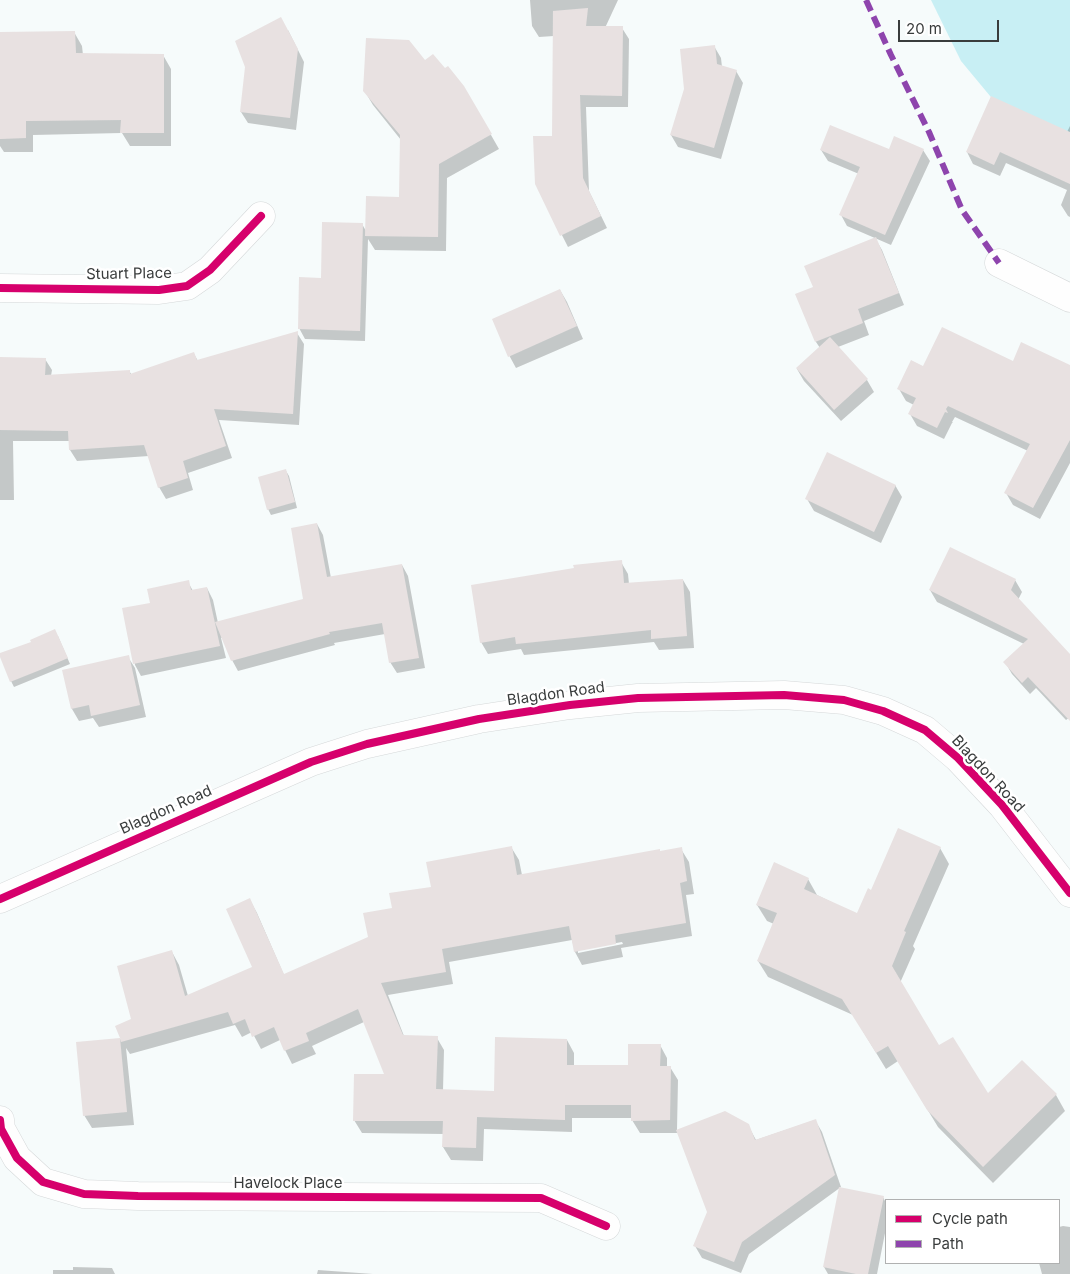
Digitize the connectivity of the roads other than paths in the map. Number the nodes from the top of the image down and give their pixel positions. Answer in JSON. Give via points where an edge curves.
{"nodes":[{"id":1,"x":261,"y":216,"type":"dead end"},
{"id":2,"x":999,"y":263,"type":"dead end"},
{"id":3,"x":0,"y":288,"type":"edge"},
{"id":4,"x":1070,"y":298,"type":"edge"},
{"id":5,"x":1070,"y":893,"type":"edge"},
{"id":6,"x":0,"y":899,"type":"edge"},
{"id":7,"x":0,"y":1120,"type":"edge"},
{"id":8,"x":606,"y":1226,"type":"dead end"}],
"edges":[{"from":1,"to":3,"type":"street","name":"Stuart Place","via":[[210,270],[187,286],[159,290]]},
{"from":2,"to":4,"type":"street"},
{"from":5,"to":6,"type":"street","name":"Blagdon Road","via":[[1002,805],[958,758],[925,730],[883,711],[844,700],[784,695],[638,698],[570,705],[480,719],[367,744],[311,762]]},
{"from":7,"to":8,"type":"street","name":"Havelock Place","via":[[17,1158],[44,1182],[84,1194],[541,1198]]}]}
